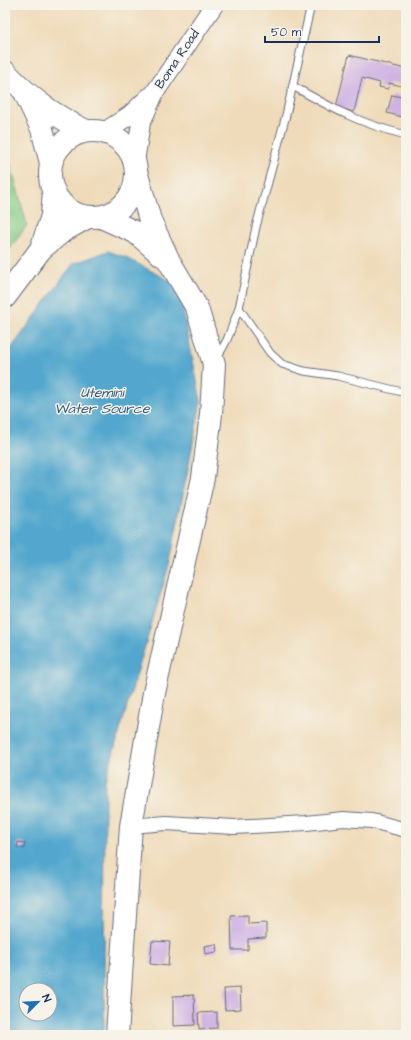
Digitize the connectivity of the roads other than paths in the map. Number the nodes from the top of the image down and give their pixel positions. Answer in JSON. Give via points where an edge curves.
{"nodes":[{"id":1,"x":214,"y":5,"type":"edge"},
{"id":2,"x":311,"y":5,"type":"edge"},
{"id":3,"x":5,"y":72,"type":"edge"},
{"id":4,"x":293,"y":86,"type":"junction"},
{"id":5,"x":24,"y":92,"type":"junction"},
{"id":6,"x":155,"y":92,"type":"junction"},
{"id":7,"x":95,"y":132,"type":"junction"},
{"id":8,"x":406,"y":134,"type":"edge"},
{"id":9,"x":52,"y":163,"type":"junction"},
{"id":10,"x":135,"y":167,"type":"junction"},
{"id":11,"x":54,"y":191,"type":"junction"},
{"id":12,"x":94,"y":217,"type":"junction"},
{"id":13,"x":41,"y":249,"type":"junction"},
{"id":14,"x":169,"y":261,"type":"junction"},
{"id":15,"x":5,"y":298,"type":"edge"},
{"id":16,"x":239,"y":308,"type":"junction"},
{"id":17,"x":214,"y":364,"type":"junction"},
{"id":18,"x":406,"y":393,"type":"edge"},
{"id":19,"x":131,"y":826,"type":"junction"},
{"id":20,"x":406,"y":830,"type":"edge"},
{"id":21,"x":117,"y":1035,"type":"edge"}],
"edges":[{"from":1,"to":6,"type":"street","name":"Boma Road"},
{"from":2,"to":4,"type":"lane"},
{"from":3,"to":5,"type":"highway"},
{"from":4,"to":8,"type":"lane","via":[[359,121]]},
{"from":4,"to":16,"type":"lane","via":[[256,227]]},
{"from":5,"to":7,"type":"highway","via":[[58,118]]},
{"from":5,"to":9,"type":"highway","via":[[42,128]]},
{"from":6,"to":7,"type":"street","via":[[130,115]]},
{"from":6,"to":10,"type":"street","via":[[141,123]]},
{"from":7,"to":9,"type":"highway","via":[[71,137],[59,148]]},
{"from":7,"to":10,"type":"highway","via":[[117,138],[128,149]]},
{"from":9,"to":11,"type":"highway","via":[[50,177]]},
{"from":10,"to":12,"type":"highway","via":[[133,192],[120,208]]},
{"from":10,"to":14,"type":"highway","via":[[150,220]]},
{"from":11,"to":12,"type":"highway","via":[[62,204],[74,212]]},
{"from":11,"to":13,"type":"highway","via":[[52,216]]},
{"from":12,"to":13,"type":"highway","via":[[63,231]]},
{"from":12,"to":14,"type":"highway","via":[[135,232]]},
{"from":13,"to":15,"type":"highway"},
{"from":14,"to":17,"type":"highway","via":[[197,308]]},
{"from":16,"to":17,"type":"lane","via":[[227,340]]},
{"from":16,"to":18,"type":"lane","via":[[270,353],[282,364]]},
{"from":17,"to":19,"type":"highway","via":[[204,478],[154,692]]},
{"from":19,"to":20,"type":"street","via":[[166,823],[234,827],[344,819],[372,821]]},
{"from":19,"to":21,"type":"highway"}]}
